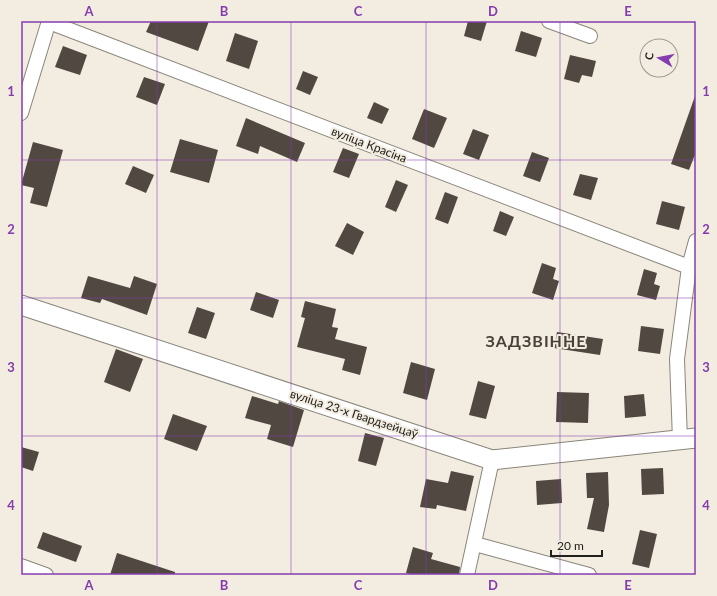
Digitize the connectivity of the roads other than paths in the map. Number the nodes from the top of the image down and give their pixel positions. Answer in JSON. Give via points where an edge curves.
{"nodes":[{"id":1,"x":549,"y":21,"type":"edge"},
{"id":2,"x":49,"y":22,"type":"edge"},
{"id":3,"x":590,"y":36,"type":"dead end"},
{"id":4,"x":21,"y":113,"type":"edge"},
{"id":5,"x":696,"y":241,"type":"edge"},
{"id":6,"x":689,"y":267,"type":"junction"},
{"id":7,"x":21,"y":305,"type":"edge"},
{"id":8,"x":688,"y":439,"type":"edge"},
{"id":9,"x":492,"y":460,"type":"junction"},
{"id":10,"x":475,"y":544,"type":"junction"},
{"id":11,"x":21,"y":566,"type":"edge"},
{"id":12,"x":46,"y":575,"type":"edge"},
{"id":13,"x":467,"y":575,"type":"edge"},
{"id":14,"x":589,"y":575,"type":"edge"}],
"edges":[{"from":1,"to":3,"type":"street"},
{"from":2,"to":4,"type":"street"},
{"from":2,"to":6,"type":"street","name":"вуліца Красіна"},
{"from":5,"to":6,"type":"street"},
{"from":6,"to":8,"type":"street","via":[[677,358]]},
{"from":7,"to":9,"type":"street","name":"вуліца 23-х Гвардзейцаў"},
{"from":8,"to":9,"type":"street","name":"вуліца 23-х Гвардзейцаў"},
{"from":9,"to":10,"type":"street"},
{"from":10,"to":13,"type":"street"},
{"from":10,"to":14,"type":"street"},
{"from":11,"to":12,"type":"street"}]}
